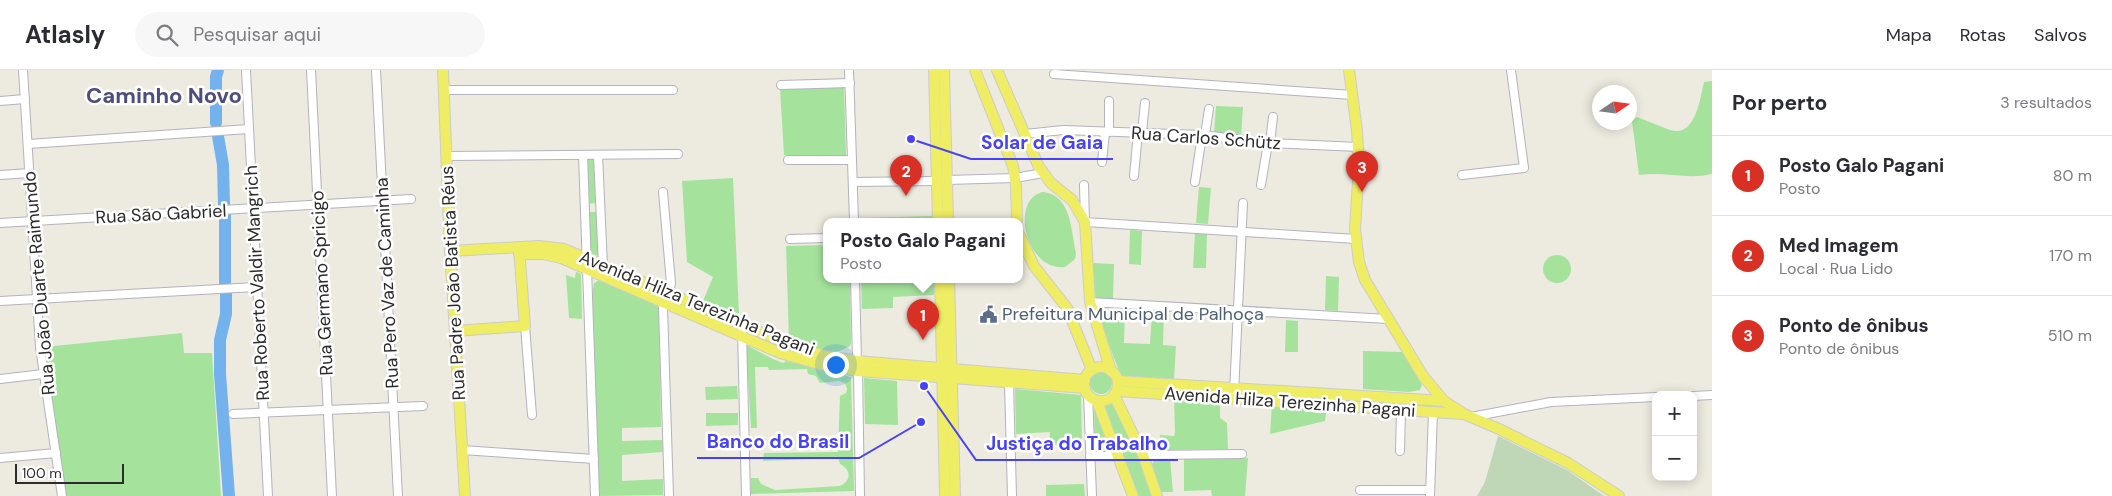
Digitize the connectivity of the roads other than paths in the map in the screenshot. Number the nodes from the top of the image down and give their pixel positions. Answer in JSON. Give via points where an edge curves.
{"nodes":[{"id":1,"x":23,"y":70,"type":"edge"},
{"id":2,"x":246,"y":70,"type":"edge"},
{"id":3,"x":311,"y":70,"type":"edge"},
{"id":4,"x":376,"y":70,"type":"edge"},
{"id":5,"x":443,"y":70,"type":"edge"},
{"id":6,"x":850,"y":70,"type":"edge"},
{"id":7,"x":934,"y":70,"type":"edge"},
{"id":8,"x":944,"y":70,"type":"edge"},
{"id":9,"x":975,"y":70,"type":"edge"},
{"id":10,"x":997,"y":70,"type":"edge"},
{"id":11,"x":1349,"y":70,"type":"edge"},
{"id":12,"x":1511,"y":70,"type":"edge"},
{"id":13,"x":1054,"y":74,"type":"dead end"},
{"id":14,"x":850,"y":83,"type":"junction"},
{"id":15,"x":781,"y":85,"type":"dead end"},
{"id":16,"x":444,"y":90,"type":"junction"},
{"id":17,"x":673,"y":90,"type":"dead end"},
{"id":18,"x":1353,"y":95,"type":"junction"},
{"id":19,"x":25,"y":99,"type":"junction"},
{"id":20,"x":0,"y":101,"type":"edge"},
{"id":21,"x":1109,"y":101,"type":"dead end"},
{"id":22,"x":1145,"y":103,"type":"dead end"},
{"id":23,"x":1209,"y":108,"type":"dead end"},
{"id":24,"x":1273,"y":117,"type":"dead end"},
{"id":25,"x":249,"y":129,"type":"junction"},
{"id":26,"x":1107,"y":132,"type":"junction"},
{"id":27,"x":1140,"y":132,"type":"junction"},
{"id":28,"x":1025,"y":134,"type":"junction"},
{"id":29,"x":1204,"y":135,"type":"junction"},
{"id":30,"x":1269,"y":143,"type":"junction"},
{"id":31,"x":28,"y":144,"type":"junction"},
{"id":32,"x":1358,"y":147,"type":"junction"},
{"id":33,"x":678,"y":154,"type":"dead end"},
{"id":34,"x":583,"y":155,"type":"junction"},
{"id":35,"x":598,"y":155,"type":"junction"},
{"id":36,"x":446,"y":156,"type":"junction"},
{"id":37,"x":788,"y":160,"type":"dead end"},
{"id":38,"x":852,"y":160,"type":"junction"},
{"id":39,"x":1102,"y":162,"type":"dead end"},
{"id":40,"x":30,"y":173,"type":"junction"},
{"id":41,"x":1042,"y":173,"type":"junction"},
{"id":42,"x":0,"y":175,"type":"edge"},
{"id":43,"x":1462,"y":175,"type":"dead end"},
{"id":44,"x":1134,"y":176,"type":"dead end"},
{"id":45,"x":1016,"y":178,"type":"junction"},
{"id":46,"x":942,"y":180,"type":"junction"},
{"id":47,"x":853,"y":182,"type":"junction"},
{"id":48,"x":1196,"y":182,"type":"dead end"},
{"id":49,"x":1084,"y":185,"type":"dead end"},
{"id":50,"x":1262,"y":185,"type":"dead end"},
{"id":51,"x":664,"y":192,"type":"dead end"},
{"id":52,"x":411,"y":200,"type":"dead end"},
{"id":53,"x":383,"y":201,"type":"junction"},
{"id":54,"x":1243,"y":203,"type":"dead end"},
{"id":55,"x":318,"y":205,"type":"junction"},
{"id":56,"x":602,"y":208,"type":"junction"},
{"id":57,"x":253,"y":209,"type":"junction"},
{"id":58,"x":585,"y":209,"type":"junction"},
{"id":59,"x":854,"y":218,"type":"edge"},
{"id":60,"x":938,"y":218,"type":"edge"},
{"id":61,"x":948,"y":218,"type":"edge"},
{"id":62,"x":1017,"y":218,"type":"edge"},
{"id":63,"x":32,"y":222,"type":"junction"},
{"id":64,"x":1085,"y":222,"type":"junction"},
{"id":65,"x":0,"y":223,"type":"edge"},
{"id":66,"x":1242,"y":230,"type":"junction"},
{"id":67,"x":823,"y":238,"type":"edge"},
{"id":68,"x":790,"y":239,"type":"dead end"},
{"id":69,"x":1356,"y":239,"type":"junction"},
{"id":70,"x":1023,"y":243,"type":"edge"},
{"id":71,"x":450,"y":251,"type":"junction"},
{"id":72,"x":519,"y":251,"type":"junction"},
{"id":73,"x":587,"y":264,"type":"junction"},
{"id":74,"x":603,"y":266,"type":"junction"},
{"id":75,"x":855,"y":283,"type":"edge"},
{"id":76,"x":940,"y":283,"type":"edge"},
{"id":77,"x":949,"y":283,"type":"edge"},
{"id":78,"x":257,"y":287,"type":"junction"},
{"id":79,"x":36,"y":297,"type":"junction"},
{"id":80,"x":667,"y":298,"type":"junction"},
{"id":81,"x":0,"y":300,"type":"edge"},
{"id":82,"x":1090,"y":302,"type":"junction"},
{"id":83,"x":1239,"y":311,"type":"junction"},
{"id":84,"x":1388,"y":320,"type":"junction"},
{"id":85,"x":744,"y":325,"type":"junction"},
{"id":86,"x":525,"y":326,"type":"junction"},
{"id":87,"x":455,"y":331,"type":"junction"},
{"id":88,"x":761,"y":332,"type":"junction"},
{"id":89,"x":740,"y":336,"type":"junction"},
{"id":90,"x":757,"y":343,"type":"junction"},
{"id":91,"x":857,"y":366,"type":"junction"},
{"id":92,"x":1092,"y":370,"type":"junction"},
{"id":93,"x":1112,"y":371,"type":"junction"},
{"id":94,"x":43,"y":374,"type":"junction"},
{"id":95,"x":947,"y":374,"type":"junction"},
{"id":96,"x":0,"y":378,"type":"edge"},
{"id":97,"x":1009,"y":383,"type":"junction"},
{"id":98,"x":1234,"y":387,"type":"junction"},
{"id":99,"x":1086,"y":388,"type":"junction"},
{"id":100,"x":1116,"y":389,"type":"junction"},
{"id":101,"x":1712,"y":395,"type":"edge"},
{"id":102,"x":1652,"y":396,"type":"edge"},
{"id":103,"x":1697,"y":396,"type":"edge"},
{"id":104,"x":1233,"y":398,"type":"junction"},
{"id":105,"x":1097,"y":401,"type":"junction"},
{"id":106,"x":1444,"y":401,"type":"junction"},
{"id":107,"x":423,"y":406,"type":"dead end"},
{"id":108,"x":394,"y":407,"type":"junction"},
{"id":109,"x":328,"y":410,"type":"junction"},
{"id":110,"x":1402,"y":410,"type":"junction"},
{"id":111,"x":1430,"y":412,"type":"junction"},
{"id":112,"x":263,"y":413,"type":"junction"},
{"id":113,"x":233,"y":414,"type":"dead end"},
{"id":114,"x":532,"y":415,"type":"dead end"},
{"id":115,"x":1467,"y":415,"type":"junction"},
{"id":116,"x":462,"y":450,"type":"junction"},
{"id":117,"x":1400,"y":451,"type":"dead end"},
{"id":118,"x":56,"y":453,"type":"junction"},
{"id":119,"x":1242,"y":454,"type":"dead end"},
{"id":120,"x":1143,"y":455,"type":"junction"},
{"id":121,"x":1090,"y":456,"type":"junction"},
{"id":122,"x":1119,"y":456,"type":"junction"},
{"id":123,"x":0,"y":458,"type":"edge"},
{"id":124,"x":594,"y":459,"type":"junction"},
{"id":125,"x":1360,"y":490,"type":"dead end"},
{"id":126,"x":1430,"y":493,"type":"edge"},
{"id":127,"x":62,"y":496,"type":"edge"},
{"id":128,"x":268,"y":496,"type":"edge"},
{"id":129,"x":332,"y":496,"type":"edge"},
{"id":130,"x":398,"y":496,"type":"edge"},
{"id":131,"x":465,"y":496,"type":"edge"},
{"id":132,"x":595,"y":496,"type":"edge"},
{"id":133,"x":669,"y":496,"type":"edge"},
{"id":134,"x":746,"y":496,"type":"edge"},
{"id":135,"x":860,"y":496,"type":"edge"},
{"id":136,"x":945,"y":496,"type":"edge"},
{"id":137,"x":955,"y":496,"type":"edge"},
{"id":138,"x":1012,"y":496,"type":"edge"},
{"id":139,"x":1092,"y":496,"type":"edge"},
{"id":140,"x":1133,"y":496,"type":"edge"},
{"id":141,"x":1157,"y":496,"type":"edge"},
{"id":142,"x":1619,"y":496,"type":"edge"}],
"edges":[{"from":1,"to":19,"type":"street","name":"Rua João Duarte Raimundo"},
{"from":2,"to":25,"type":"street","name":"Rua Roberto Valdir Mangrich"},
{"from":3,"to":55,"type":"street","name":"Rua Germano Spricigo"},
{"from":4,"to":53,"type":"street","name":"Rua Pero Vaz de Caminha"},
{"from":5,"to":16,"type":"main road","name":"Rua Padre João Batista Réus"},
{"from":6,"to":14,"type":"street"},
{"from":7,"to":46,"type":"main road"},
{"from":8,"to":46,"type":"main road"},
{"from":9,"to":45,"type":"main road"},
{"from":10,"to":28,"type":"main road"},
{"from":11,"to":18,"type":"main road"},
{"from":12,"to":43,"type":"street","via":[[1524,168]]},
{"from":13,"to":18,"type":"street"},
{"from":14,"to":15,"type":"street"},
{"from":14,"to":38,"type":"street"},
{"from":16,"to":17,"type":"street"},
{"from":16,"to":36,"type":"main road","name":"Rua Padre João Batista Réus"},
{"from":18,"to":32,"type":"main road"},
{"from":19,"to":20,"type":"street"},
{"from":19,"to":31,"type":"street","name":"Rua João Duarte Raimundo"},
{"from":21,"to":26,"type":"street"},
{"from":22,"to":27,"type":"street"},
{"from":23,"to":29,"type":"street"},
{"from":24,"to":30,"type":"street"},
{"from":25,"to":31,"type":"street"},
{"from":25,"to":57,"type":"street","name":"Rua Roberto Valdir Mangrich"},
{"from":26,"to":27,"type":"street","name":"Rua Carlos Schütz"},
{"from":26,"to":28,"type":"street","name":"Rua Carlos Schütz","via":[[1063,130]]},
{"from":26,"to":39,"type":"street"},
{"from":27,"to":29,"type":"street","name":"Rua Carlos Schütz"},
{"from":27,"to":44,"type":"street"},
{"from":28,"to":41,"type":"main road"},
{"from":29,"to":30,"type":"street","name":"Rua Carlos Schütz"},
{"from":29,"to":48,"type":"street"},
{"from":30,"to":32,"type":"street","name":"Rua Carlos Schütz"},
{"from":30,"to":50,"type":"street"},
{"from":31,"to":40,"type":"street","name":"Rua João Duarte Raimundo"},
{"from":32,"to":69,"type":"main road"},
{"from":33,"to":35,"type":"street"},
{"from":34,"to":35,"type":"street"},
{"from":34,"to":36,"type":"street"},
{"from":34,"to":58,"type":"street"},
{"from":35,"to":56,"type":"street"},
{"from":36,"to":71,"type":"main road","name":"Rua Padre João Batista Réus"},
{"from":37,"to":38,"type":"street"},
{"from":38,"to":47,"type":"street"},
{"from":40,"to":42,"type":"street"},
{"from":40,"to":63,"type":"street","name":"Rua João Duarte Raimundo"},
{"from":41,"to":45,"type":"street"},
{"from":41,"to":64,"type":"main road","via":[[1072,200]]},
{"from":45,"to":46,"type":"street"},
{"from":45,"to":62,"type":"main road"},
{"from":46,"to":47,"type":"street"},
{"from":46,"to":60,"type":"main road"},
{"from":46,"to":61,"type":"main road"},
{"from":47,"to":59,"type":"street"},
{"from":49,"to":64,"type":"street"},
{"from":51,"to":80,"type":"street","via":[[671,283]]},
{"from":52,"to":53,"type":"street","name":"Rua São Gabriel"},
{"from":53,"to":55,"type":"street","name":"Rua São Gabriel"},
{"from":53,"to":108,"type":"street","name":"Rua Pero Vaz de Caminha"},
{"from":54,"to":66,"type":"street"},
{"from":55,"to":57,"type":"street","name":"Rua São Gabriel"},
{"from":55,"to":109,"type":"street","name":"Rua Germano Spricigo"},
{"from":56,"to":58,"type":"street"},
{"from":56,"to":74,"type":"street"},
{"from":57,"to":63,"type":"street","name":"Rua São Gabriel"},
{"from":57,"to":78,"type":"street","name":"Rua Roberto Valdir Mangrich"},
{"from":58,"to":73,"type":"street"},
{"from":63,"to":65,"type":"street","name":"Rua São Gabriel"},
{"from":63,"to":79,"type":"street","name":"Rua João Duarte Raimundo"},
{"from":64,"to":66,"type":"street"},
{"from":64,"to":82,"type":"main road"},
{"from":66,"to":69,"type":"street"},
{"from":66,"to":83,"type":"street"},
{"from":67,"to":68,"type":"street"},
{"from":69,"to":84,"type":"main road","via":[[1359,262],[1366,280]]},
{"from":70,"to":92,"type":"main road","via":[[1034,266],[1067,308]]},
{"from":71,"to":72,"type":"main road","name":"Avenida Hilza Terezinha Pagani"},
{"from":71,"to":87,"type":"main road","name":"Rua Padre João Batista Réus"},
{"from":72,"to":73,"type":"main road","name":"Avenida Hilza Terezinha Pagani","via":[[556,247]]},
{"from":72,"to":86,"type":"main road"},
{"from":73,"to":74,"type":"main road","name":"Avenida Hilza Terezinha Pagani"},
{"from":73,"to":80,"type":"main road","name":"Avenida Hilza Terezinha Pagani"},
{"from":73,"to":124,"type":"street"},
{"from":74,"to":80,"type":"main road","name":"Avenida Hilza Terezinha Pagani"},
{"from":75,"to":91,"type":"street"},
{"from":76,"to":95,"type":"main road"},
{"from":77,"to":95,"type":"main road"},
{"from":78,"to":79,"type":"street"},
{"from":78,"to":112,"type":"street","name":"Rua Roberto Valdir Mangrich"},
{"from":79,"to":81,"type":"street"},
{"from":79,"to":94,"type":"street","name":"Rua João Duarte Raimundo"},
{"from":80,"to":85,"type":"main road","name":"Avenida Hilza Terezinha Pagani"},
{"from":80,"to":89,"type":"main road","name":"Avenida Hilza Terezinha Pagani"},
{"from":80,"to":133,"type":"street","via":[[663,308]]},
{"from":82,"to":83,"type":"street"},
{"from":82,"to":93,"type":"main road"},
{"from":83,"to":84,"type":"street"},
{"from":83,"to":98,"type":"street"},
{"from":84,"to":106,"type":"main road"},
{"from":85,"to":88,"type":"main road","name":"Avenida Hilza Terezinha Pagani"},
{"from":85,"to":89,"type":"street"},
{"from":86,"to":87,"type":"main road"},
{"from":86,"to":114,"type":"street"},
{"from":87,"to":116,"type":"main road","name":"Rua Padre João Batista Réus"},
{"from":88,"to":90,"type":"main road"},
{"from":88,"to":91,"type":"main road","name":"Avenida Hilza Terezinha Pagani"},
{"from":89,"to":90,"type":"main road","name":"Avenida Hilza Terezinha Pagani"},
{"from":89,"to":134,"type":"street"},
{"from":90,"to":91,"type":"main road","name":"Avenida Hilza Terezinha Pagani","via":[[799,359]]},
{"from":91,"to":95,"type":"main road","name":"Avenida Hilza Terezinha Pagani"},
{"from":91,"to":135,"type":"street"},
{"from":92,"to":93,"type":"main road","via":[[1104,368]]},
{"from":92,"to":99,"type":"main road"},
{"from":93,"to":100,"type":"main road"},
{"from":94,"to":96,"type":"street"},
{"from":94,"to":118,"type":"street","name":"Rua João Duarte Raimundo"},
{"from":95,"to":97,"type":"main road","name":"Avenida Hilza Terezinha Pagani"},
{"from":95,"to":99,"type":"main road","name":"Avenida Hilza Terezinha Pagani"},
{"from":95,"to":136,"type":"main road"},
{"from":95,"to":137,"type":"main road"},
{"from":97,"to":99,"type":"main road","name":"Avenida Hilza Terezinha Pagani"},
{"from":97,"to":138,"type":"street"},
{"from":98,"to":100,"type":"main road","name":"Avenida Hilza Terezinha Pagani"},
{"from":98,"to":104,"type":"street"},
{"from":98,"to":106,"type":"main road","name":"Avenida Hilza Terezinha Pagani"},
{"from":99,"to":105,"type":"main road"},
{"from":99,"to":121,"type":"street"},
{"from":100,"to":104,"type":"main road","name":"Avenida Hilza Terezinha Pagani"},
{"from":100,"to":105,"type":"main road","via":[[1106,401]]},
{"from":100,"to":120,"type":"main road"},
{"from":101,"to":103,"type":"street"},
{"from":102,"to":115,"type":"street","via":[[1551,402]]},
{"from":104,"to":110,"type":"main road","name":"Avenida Hilza Terezinha Pagani"},
{"from":105,"to":122,"type":"main road"},
{"from":106,"to":111,"type":"main road"},
{"from":106,"to":115,"type":"main road"},
{"from":107,"to":108,"type":"street"},
{"from":108,"to":109,"type":"street"},
{"from":108,"to":130,"type":"street","name":"Rua Pero Vaz de Caminha"},
{"from":109,"to":112,"type":"street"},
{"from":109,"to":129,"type":"street","name":"Rua Germano Spricigo"},
{"from":110,"to":111,"type":"main road","name":"Avenida Hilza Terezinha Pagani"},
{"from":110,"to":117,"type":"street"},
{"from":111,"to":115,"type":"main road","name":"Avenida Hilza Terezinha Pagani"},
{"from":111,"to":126,"type":"street"},
{"from":112,"to":113,"type":"street"},
{"from":112,"to":128,"type":"street","name":"Rua Roberto Valdir Mangrich"},
{"from":115,"to":142,"type":"main road","via":[[1575,468]]},
{"from":116,"to":124,"type":"street"},
{"from":116,"to":131,"type":"main road","name":"Rua Padre João Batista Réus"},
{"from":118,"to":123,"type":"street"},
{"from":118,"to":127,"type":"street","name":"Rua João Duarte Raimundo"},
{"from":119,"to":120,"type":"street"},
{"from":120,"to":141,"type":"main road"},
{"from":121,"to":122,"type":"street"},
{"from":121,"to":139,"type":"street"},
{"from":122,"to":140,"type":"main road"},
{"from":124,"to":132,"type":"street"},
{"from":125,"to":126,"type":"street"}]}
